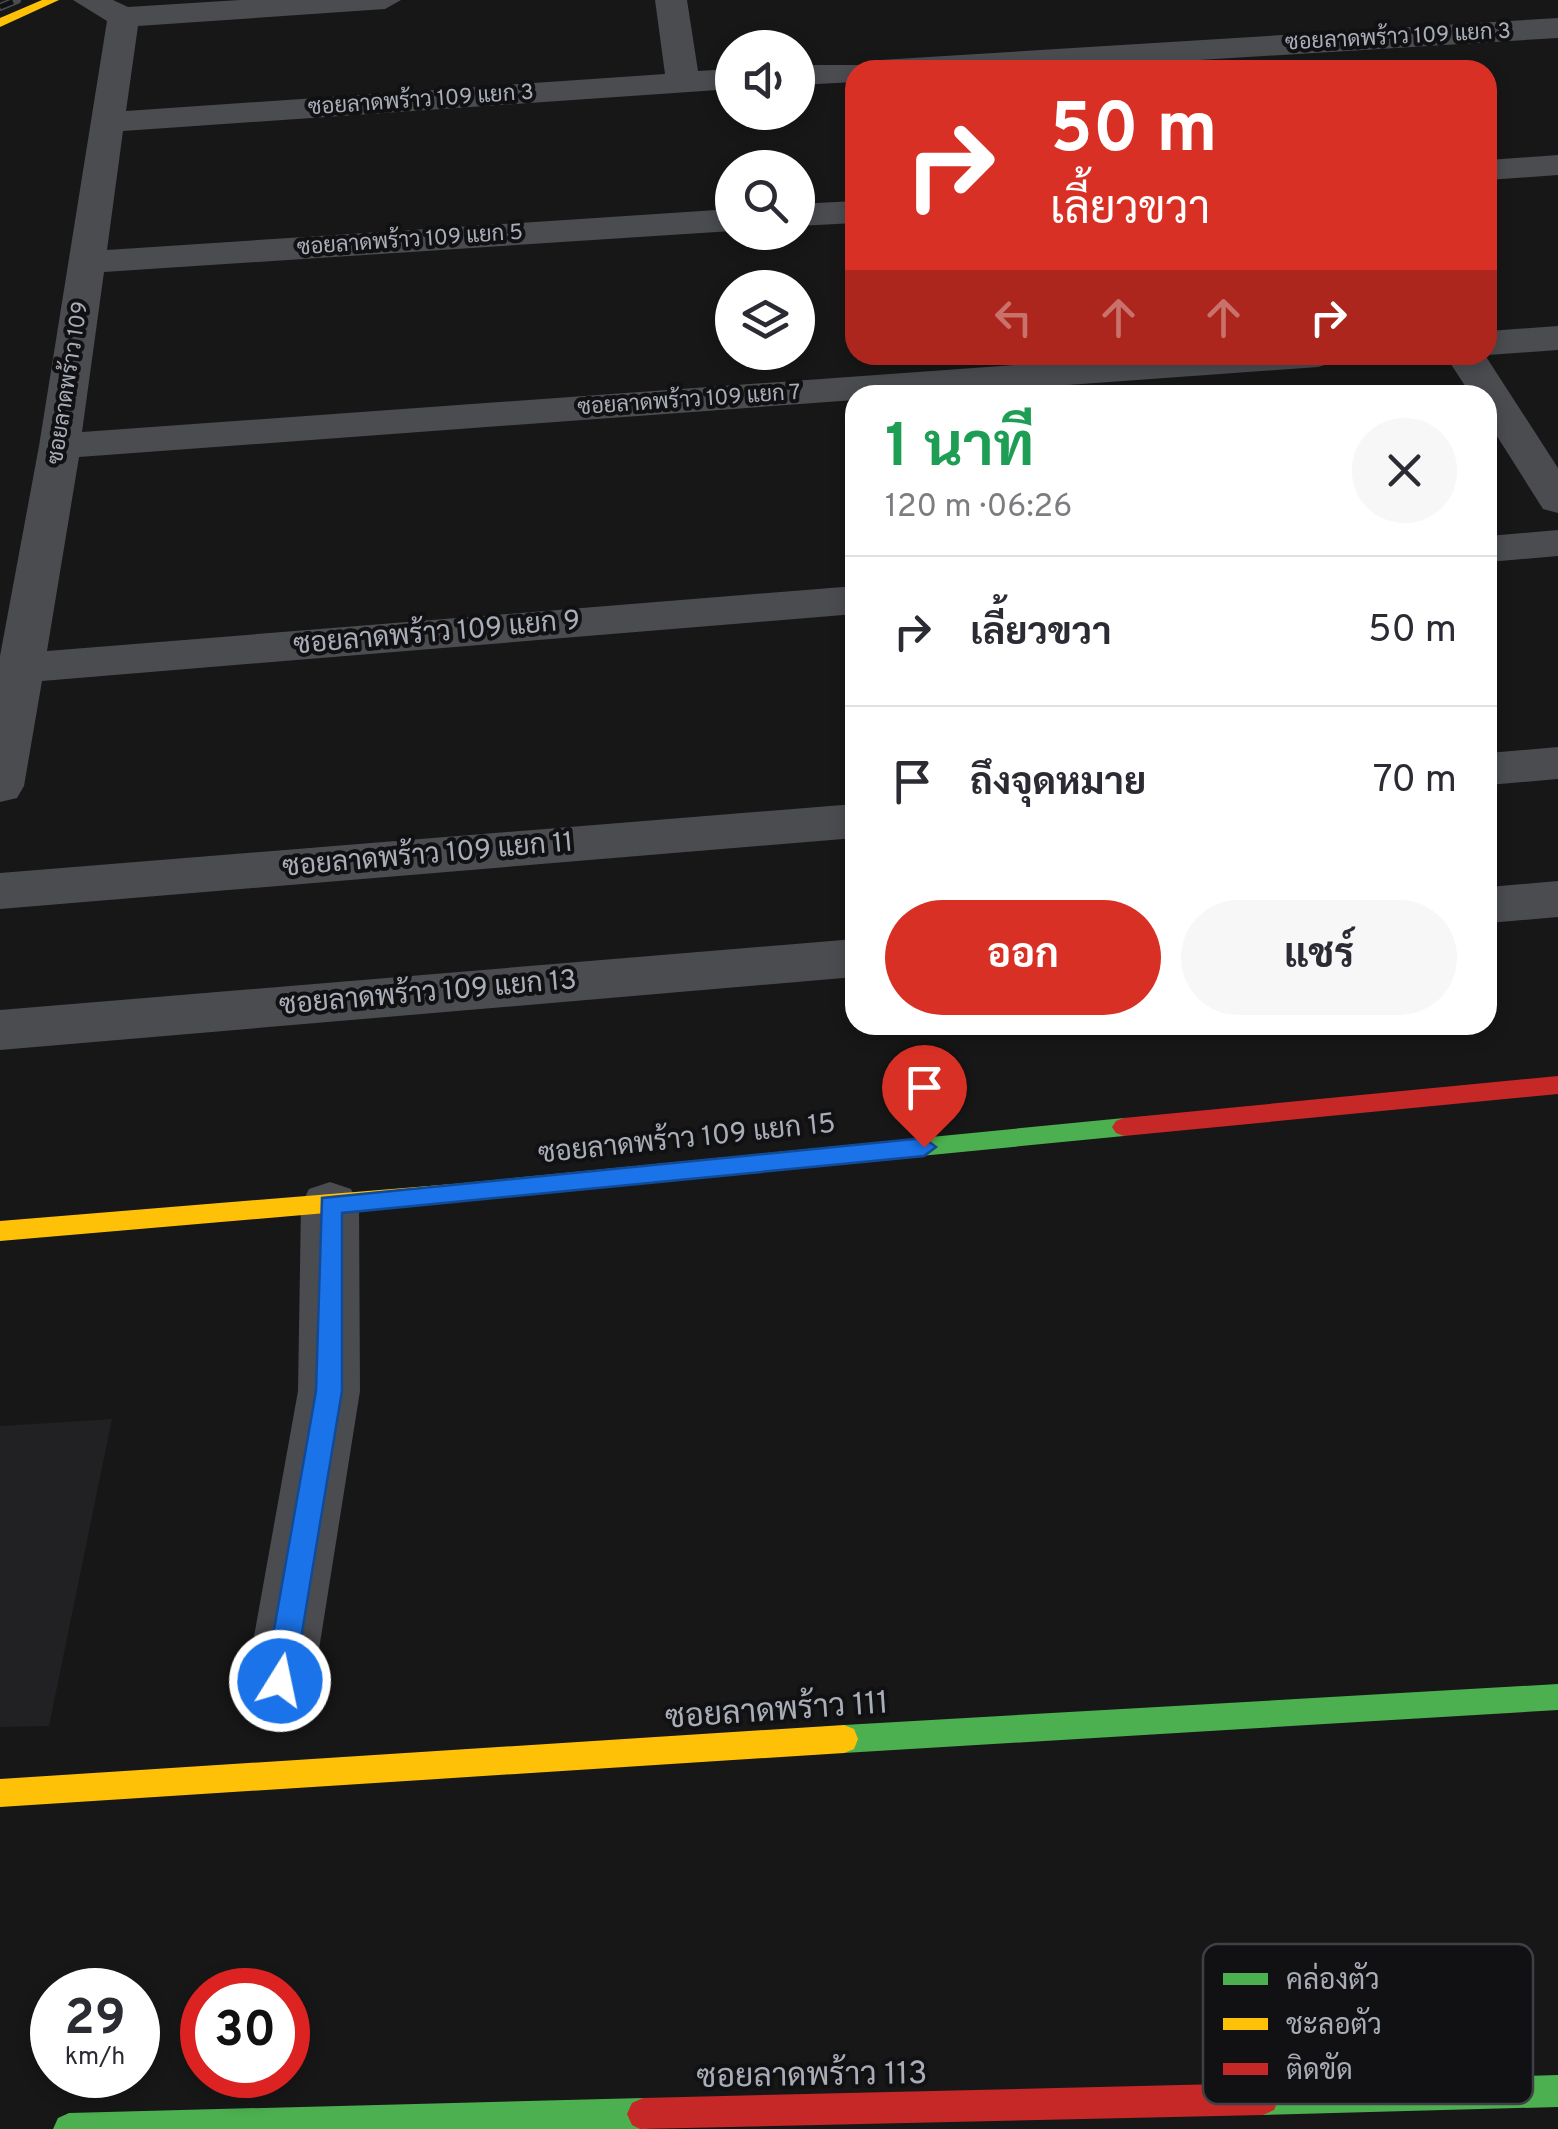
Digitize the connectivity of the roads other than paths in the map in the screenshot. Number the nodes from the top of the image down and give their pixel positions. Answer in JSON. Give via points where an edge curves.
{"nodes":[{"id":1,"x":53,"y":0,"type":"edge"},
{"id":2,"x":385,"y":0,"type":"edge"},
{"id":3,"x":672,"y":0,"type":"edge"},
{"id":4,"x":106,"y":8,"type":"edge"},
{"id":5,"x":1324,"y":14,"type":"dead end"},
{"id":6,"x":0,"y":24,"type":"edge"},
{"id":7,"x":1558,"y":28,"type":"edge"},
{"id":8,"x":1346,"y":41,"type":"junction"},
{"id":9,"x":1041,"y":60,"type":"edge"},
{"id":10,"x":845,"y":73,"type":"edge"},
{"id":11,"x":815,"y":74,"type":"edge"},
{"id":12,"x":715,"y":80,"type":"edge"},
{"id":13,"x":683,"y":82,"type":"junction"},
{"id":14,"x":110,"y":122,"type":"junction"},
{"id":15,"x":1558,"y":165,"type":"edge"},
{"id":16,"x":1497,"y":169,"type":"edge"},
{"id":17,"x":845,"y":213,"type":"edge"},
{"id":18,"x":815,"y":215,"type":"edge"},
{"id":19,"x":715,"y":221,"type":"edge"},
{"id":20,"x":87,"y":262,"type":"junction"},
{"id":21,"x":1558,"y":338,"type":"edge"},
{"id":22,"x":1497,"y":342,"type":"edge"},
{"id":23,"x":1180,"y":365,"type":"edge"},
{"id":24,"x":903,"y":385,"type":"edge"},
{"id":25,"x":845,"y":389,"type":"edge"},
{"id":26,"x":1497,"y":405,"type":"edge"},
{"id":27,"x":60,"y":446,"type":"junction"},
{"id":28,"x":1558,"y":500,"type":"edge"},
{"id":29,"x":1558,"y":543,"type":"edge"},
{"id":30,"x":1497,"y":547,"type":"edge"},
{"id":31,"x":845,"y":601,"type":"edge"},
{"id":32,"x":20,"y":668,"type":"junction"},
{"id":33,"x":1558,"y":763,"type":"edge"},
{"id":34,"x":1497,"y":768,"type":"edge"},
{"id":35,"x":0,"y":786,"type":"edge"},
{"id":36,"x":845,"y":822,"type":"edge"},
{"id":37,"x":0,"y":891,"type":"edge"},
{"id":38,"x":1558,"y":899,"type":"edge"},
{"id":39,"x":1497,"y":904,"type":"edge"},
{"id":40,"x":845,"y":959,"type":"edge"},
{"id":41,"x":0,"y":1030,"type":"edge"},
{"id":42,"x":1558,"y":1085,"type":"edge"},
{"id":43,"x":330,"y":1205,"type":"junction"},
{"id":44,"x":0,"y":1231,"type":"edge"},
{"id":45,"x":280,"y":1681,"type":"dead end"},
{"id":46,"x":1558,"y":1697,"type":"edge"},
{"id":47,"x":0,"y":1793,"type":"edge"},
{"id":48,"x":1558,"y":2091,"type":"edge"},
{"id":49,"x":1533,"y":2092,"type":"edge"},
{"id":50,"x":1203,"y":2100,"type":"edge"},
{"id":51,"x":68,"y":2129,"type":"edge"}],
"edges":[{"from":1,"to":6,"type":"street"},
{"from":2,"to":4,"type":"street"},
{"from":3,"to":13,"type":"street"},
{"from":4,"to":14,"type":"street","name":"ซอยลาดพร้าว 109"},
{"from":5,"to":8,"type":"street"},
{"from":7,"to":8,"type":"street","name":"ซอยลาดพร้าว 109 แยก 3"},
{"from":8,"to":9,"type":"street","name":"ซอยลาดพร้าว 109 แยก 3"},
{"from":10,"to":11,"type":"street"},
{"from":12,"to":13,"type":"street","name":"ซอยลาดพร้าว 109 แยก 3"},
{"from":13,"to":14,"type":"street","name":"ซอยลาดพร้าว 109 แยก 3"},
{"from":14,"to":20,"type":"street","name":"ซอยลาดพร้าว 109"},
{"from":15,"to":16,"type":"street"},
{"from":17,"to":18,"type":"street"},
{"from":19,"to":20,"type":"street","name":"ซอยลาดพร้าว 109 แยก 5"},
{"from":20,"to":27,"type":"street","name":"ซอยลาดพร้าว 109"},
{"from":21,"to":22,"type":"street"},
{"from":23,"to":24,"type":"street","name":"ซอยลาดพร้าว 109 แยก 7"},
{"from":25,"to":27,"type":"street","name":"ซอยลาดพร้าว 109 แยก 7"},
{"from":26,"to":28,"type":"street"},
{"from":27,"to":32,"type":"street","name":"ซอยลาดพร้าว 109"},
{"from":29,"to":30,"type":"street"},
{"from":31,"to":32,"type":"street","name":"ซอยลาดพร้าว 109 แยก 9"},
{"from":32,"to":35,"type":"street","name":"ซอยลาดพร้าว 109"},
{"from":33,"to":34,"type":"street"},
{"from":36,"to":37,"type":"street","name":"ซอยลาดพร้าว 109 แยก 11"},
{"from":38,"to":39,"type":"street"},
{"from":40,"to":41,"type":"street","name":"ซอยลาดพร้าว 109 แยก 13"},
{"from":42,"to":43,"type":"street","name":"ซอยลาดพร้าว 109 แยก 15"},
{"from":43,"to":44,"type":"street","name":"ซอยลาดพร้าว 109 แยก 15"},
{"from":43,"to":45,"type":"street","via":[[329,1391]]},
{"from":46,"to":47,"type":"street","name":"ซอยลาดพร้าว 111"},
{"from":48,"to":49,"type":"street","name":"ซอยลาดพร้าว 113"},
{"from":50,"to":51,"type":"street","name":"ซอยลาดพร้าว 113"}]}
